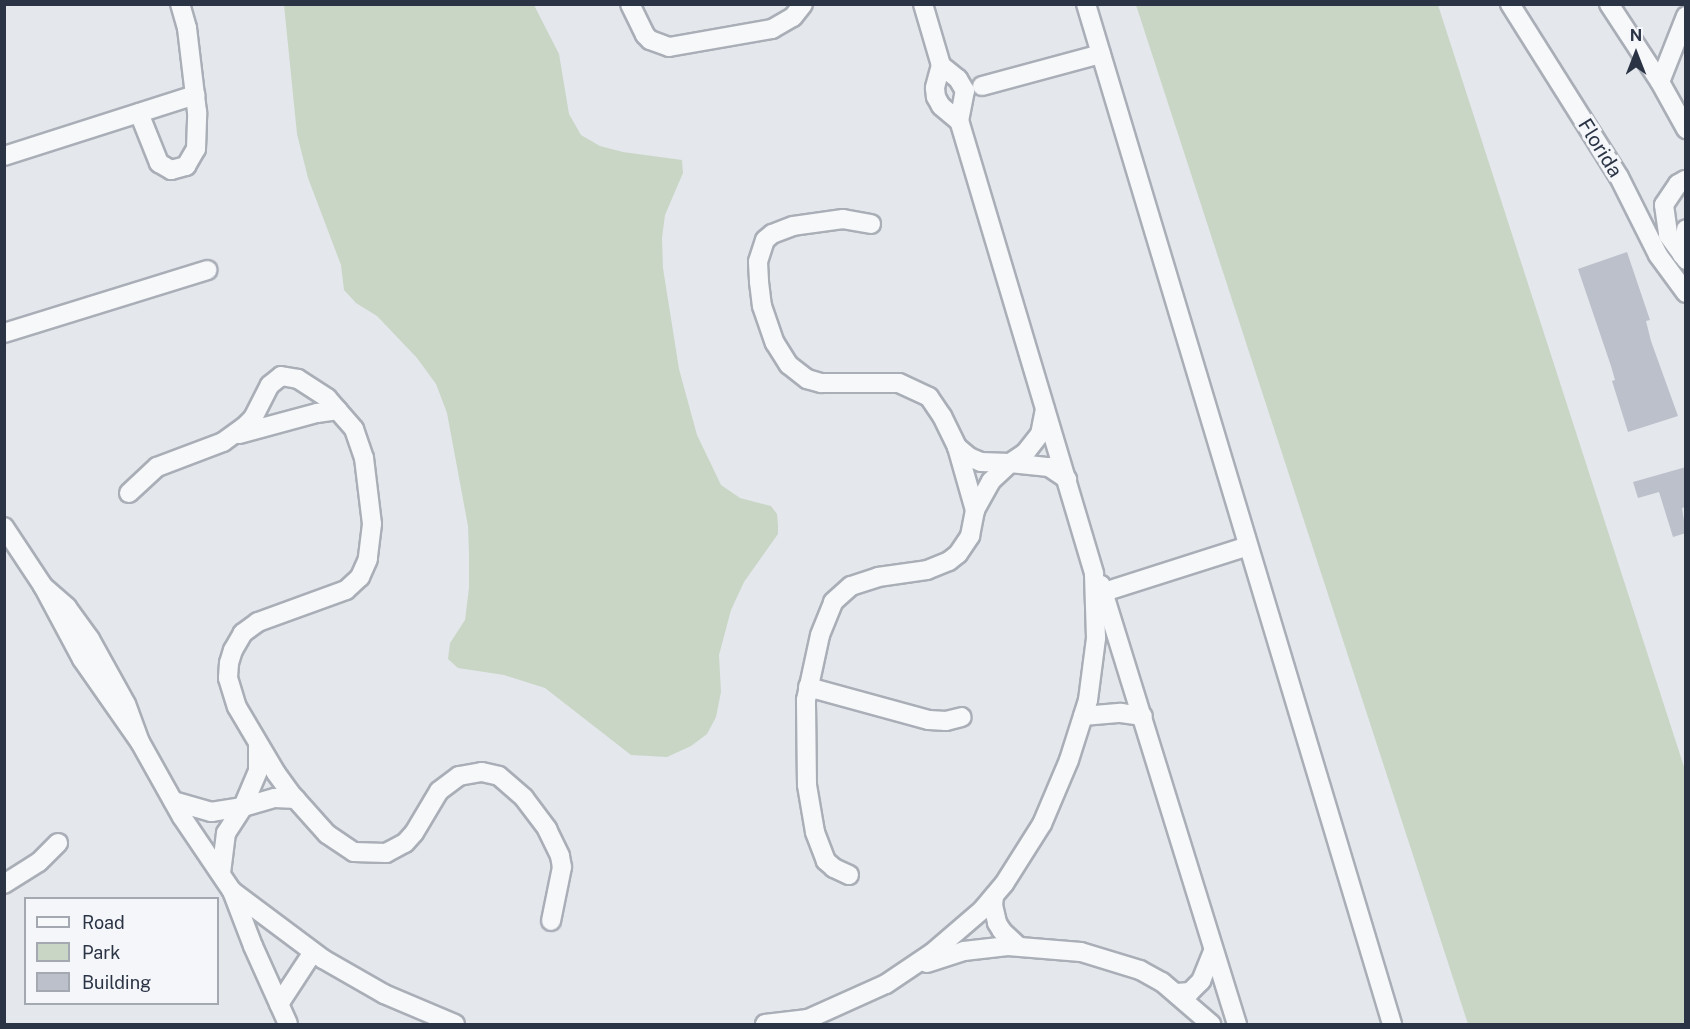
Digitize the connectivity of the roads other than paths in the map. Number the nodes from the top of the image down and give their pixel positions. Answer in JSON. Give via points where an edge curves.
{"nodes":[{"id":1,"x":180,"y":4,"type":"edge"},
{"id":2,"x":630,"y":4,"type":"edge"},
{"id":3,"x":803,"y":4,"type":"edge"},
{"id":4,"x":924,"y":4,"type":"edge"},
{"id":5,"x":1086,"y":4,"type":"edge"},
{"id":6,"x":1510,"y":4,"type":"edge"},
{"id":7,"x":1609,"y":4,"type":"edge"},
{"id":8,"x":1686,"y":16,"type":"edge"},
{"id":9,"x":1101,"y":54,"type":"junction"},
{"id":10,"x":941,"y":65,"type":"junction"},
{"id":11,"x":958,"y":79,"type":"junction"},
{"id":12,"x":1660,"y":82,"type":"junction"},
{"id":13,"x":982,"y":86,"type":"junction"},
{"id":14,"x":195,"y":95,"type":"junction"},
{"id":15,"x":139,"y":113,"type":"junction"},
{"id":16,"x":962,"y":114,"type":"junction"},
{"id":17,"x":1686,"y":129,"type":"edge"},
{"id":18,"x":4,"y":156,"type":"edge"},
{"id":19,"x":1686,"y":180,"type":"edge"},
{"id":20,"x":871,"y":224,"type":"dead end"},
{"id":21,"x":1686,"y":229,"type":"edge"},
{"id":22,"x":1684,"y":257,"type":"edge"},
{"id":23,"x":207,"y":270,"type":"dead end"},
{"id":24,"x":1686,"y":293,"type":"edge"},
{"id":25,"x":4,"y":333,"type":"edge"},
{"id":26,"x":1045,"y":404,"type":"junction"},
{"id":27,"x":338,"y":410,"type":"junction"},
{"id":28,"x":234,"y":435,"type":"junction"},
{"id":29,"x":957,"y":447,"type":"junction"},
{"id":30,"x":1010,"y":463,"type":"junction"},
{"id":31,"x":1068,"y":479,"type":"junction"},
{"id":32,"x":129,"y":493,"type":"dead end"},
{"id":33,"x":975,"y":510,"type":"junction"},
{"id":34,"x":4,"y":527,"type":"edge"},
{"id":35,"x":1248,"y":546,"type":"junction"},
{"id":36,"x":1100,"y":596,"type":"junction"},
{"id":37,"x":808,"y":687,"type":"junction"},
{"id":38,"x":1083,"y":716,"type":"junction"},
{"id":39,"x":1143,"y":716,"type":"junction"},
{"id":40,"x":962,"y":717,"type":"dead end"},
{"id":41,"x":257,"y":739,"type":"junction"},
{"id":42,"x":296,"y":799,"type":"junction"},
{"id":43,"x":173,"y":801,"type":"junction"},
{"id":44,"x":243,"y":807,"type":"junction"},
{"id":45,"x":58,"y":843,"type":"dead end"},
{"id":46,"x":221,"y":873,"type":"junction"},
{"id":47,"x":849,"y":875,"type":"dead end"},
{"id":48,"x":4,"y":884,"type":"edge"},
{"id":49,"x":232,"y":891,"type":"junction"},
{"id":50,"x":994,"y":896,"type":"junction"},
{"id":51,"x":551,"y":921,"type":"dead end"},
{"id":52,"x":1018,"y":946,"type":"junction"},
{"id":53,"x":1213,"y":951,"type":"junction"},
{"id":54,"x":313,"y":952,"type":"junction"},
{"id":55,"x":906,"y":972,"type":"junction"},
{"id":56,"x":1176,"y":993,"type":"junction"},
{"id":57,"x":279,"y":1004,"type":"junction"},
{"id":58,"x":804,"y":1022,"type":"edge"},
{"id":59,"x":288,"y":1024,"type":"edge"},
{"id":60,"x":455,"y":1024,"type":"edge"},
{"id":61,"x":765,"y":1024,"type":"edge"},
{"id":62,"x":1211,"y":1024,"type":"edge"},
{"id":63,"x":1237,"y":1024,"type":"edge"},
{"id":64,"x":1392,"y":1024,"type":"edge"}],
"edges":[{"from":1,"to":14,"type":"street","via":[[187,28]]},
{"from":2,"to":3,"type":"street","via":[[639,27],[650,40],[681,47],[772,29],[793,17]]},
{"from":4,"to":10,"type":"street"},
{"from":5,"to":9,"type":"street"},
{"from":6,"to":24,"type":"street","name":"Florida","via":[[1618,177],[1658,255]]},
{"from":7,"to":12,"type":"street"},
{"from":8,"to":12,"type":"street"},
{"from":9,"to":13,"type":"street"},
{"from":9,"to":35,"type":"street"},
{"from":10,"to":11,"type":"street"},
{"from":10,"to":16,"type":"street","via":[[936,97],[941,106]]},
{"from":11,"to":13,"type":"street"},
{"from":11,"to":16,"type":"street","via":[[965,91]]},
{"from":12,"to":17,"type":"street"},
{"from":13,"to":16,"type":"street"},
{"from":14,"to":15,"type":"street"},
{"from":14,"to":15,"type":"street","via":[[196,149],[192,159],[178,168],[165,169],[159,163]]},
{"from":15,"to":18,"type":"street"},
{"from":16,"to":26,"type":"street"},
{"from":19,"to":22,"type":"street","via":[[1675,231]]},
{"from":20,"to":29,"type":"street","via":[[843,219],[793,226],[765,240],[758,262],[759,282],[762,306],[775,343],[789,365],[807,379],[821,383],[899,383],[920,392],[936,405]]},
{"from":21,"to":22,"type":"street"},
{"from":23,"to":25,"type":"street"},
{"from":26,"to":30,"type":"street","via":[[1040,434],[1025,453]]},
{"from":26,"to":31,"type":"street"},
{"from":27,"to":28,"type":"street"},
{"from":27,"to":28,"type":"street","via":[[309,384],[289,375],[281,376],[270,385],[253,418]]},
{"from":27,"to":41,"type":"street","via":[[357,436],[369,479],[373,537],[368,559],[360,577],[346,590],[258,622],[237,640],[228,678],[237,707]]},
{"from":28,"to":32,"type":"street","via":[[157,467]]},
{"from":29,"to":30,"type":"street","via":[[981,462]]},
{"from":29,"to":33,"type":"street"},
{"from":30,"to":31,"type":"street","via":[[1049,467]]},
{"from":30,"to":33,"type":"street","via":[[991,481]]},
{"from":31,"to":36,"type":"street"},
{"from":33,"to":37,"type":"street","via":[[970,536],[949,561],[914,573],[862,581],[840,593],[820,635]]},
{"from":34,"to":43,"type":"street"},
{"from":35,"to":36,"type":"street"},
{"from":35,"to":64,"type":"street"},
{"from":36,"to":38,"type":"street"},
{"from":36,"to":39,"type":"street"},
{"from":37,"to":40,"type":"street","via":[[929,720]]},
{"from":37,"to":47,"type":"street","via":[[805,760],[814,832],[826,861]]},
{"from":38,"to":39,"type":"street"},
{"from":38,"to":50,"type":"street","via":[[1051,804]]},
{"from":39,"to":53,"type":"street"},
{"from":41,"to":42,"type":"street"},
{"from":41,"to":44,"type":"street","via":[[258,771]]},
{"from":42,"to":44,"type":"street","via":[[275,798]]},
{"from":42,"to":51,"type":"street","via":[[344,848],[377,855],[405,843],[449,782],[471,773],[499,776],[524,798],[547,829],[560,856],[562,867]]},
{"from":43,"to":44,"type":"street","via":[[211,812]]},
{"from":43,"to":46,"type":"street"},
{"from":44,"to":46,"type":"street","via":[[226,833]]},
{"from":45,"to":48,"type":"street","via":[[39,862]]},
{"from":46,"to":49,"type":"street"},
{"from":49,"to":54,"type":"street"},
{"from":49,"to":57,"type":"street"},
{"from":50,"to":52,"type":"street","via":[[998,923]]},
{"from":50,"to":55,"type":"street","via":[[956,934]]},
{"from":52,"to":55,"type":"street","via":[[964,951]]},
{"from":52,"to":56,"type":"street","via":[[1064,949],[1110,960],[1140,970]]},
{"from":53,"to":56,"type":"street","via":[[1202,981],[1190,992]]},
{"from":53,"to":63,"type":"street"},
{"from":54,"to":57,"type":"street"},
{"from":54,"to":60,"type":"street","via":[[384,994]]},
{"from":55,"to":58,"type":"street"},
{"from":56,"to":62,"type":"street"},
{"from":57,"to":59,"type":"street"},
{"from":58,"to":61,"type":"street"}]}
